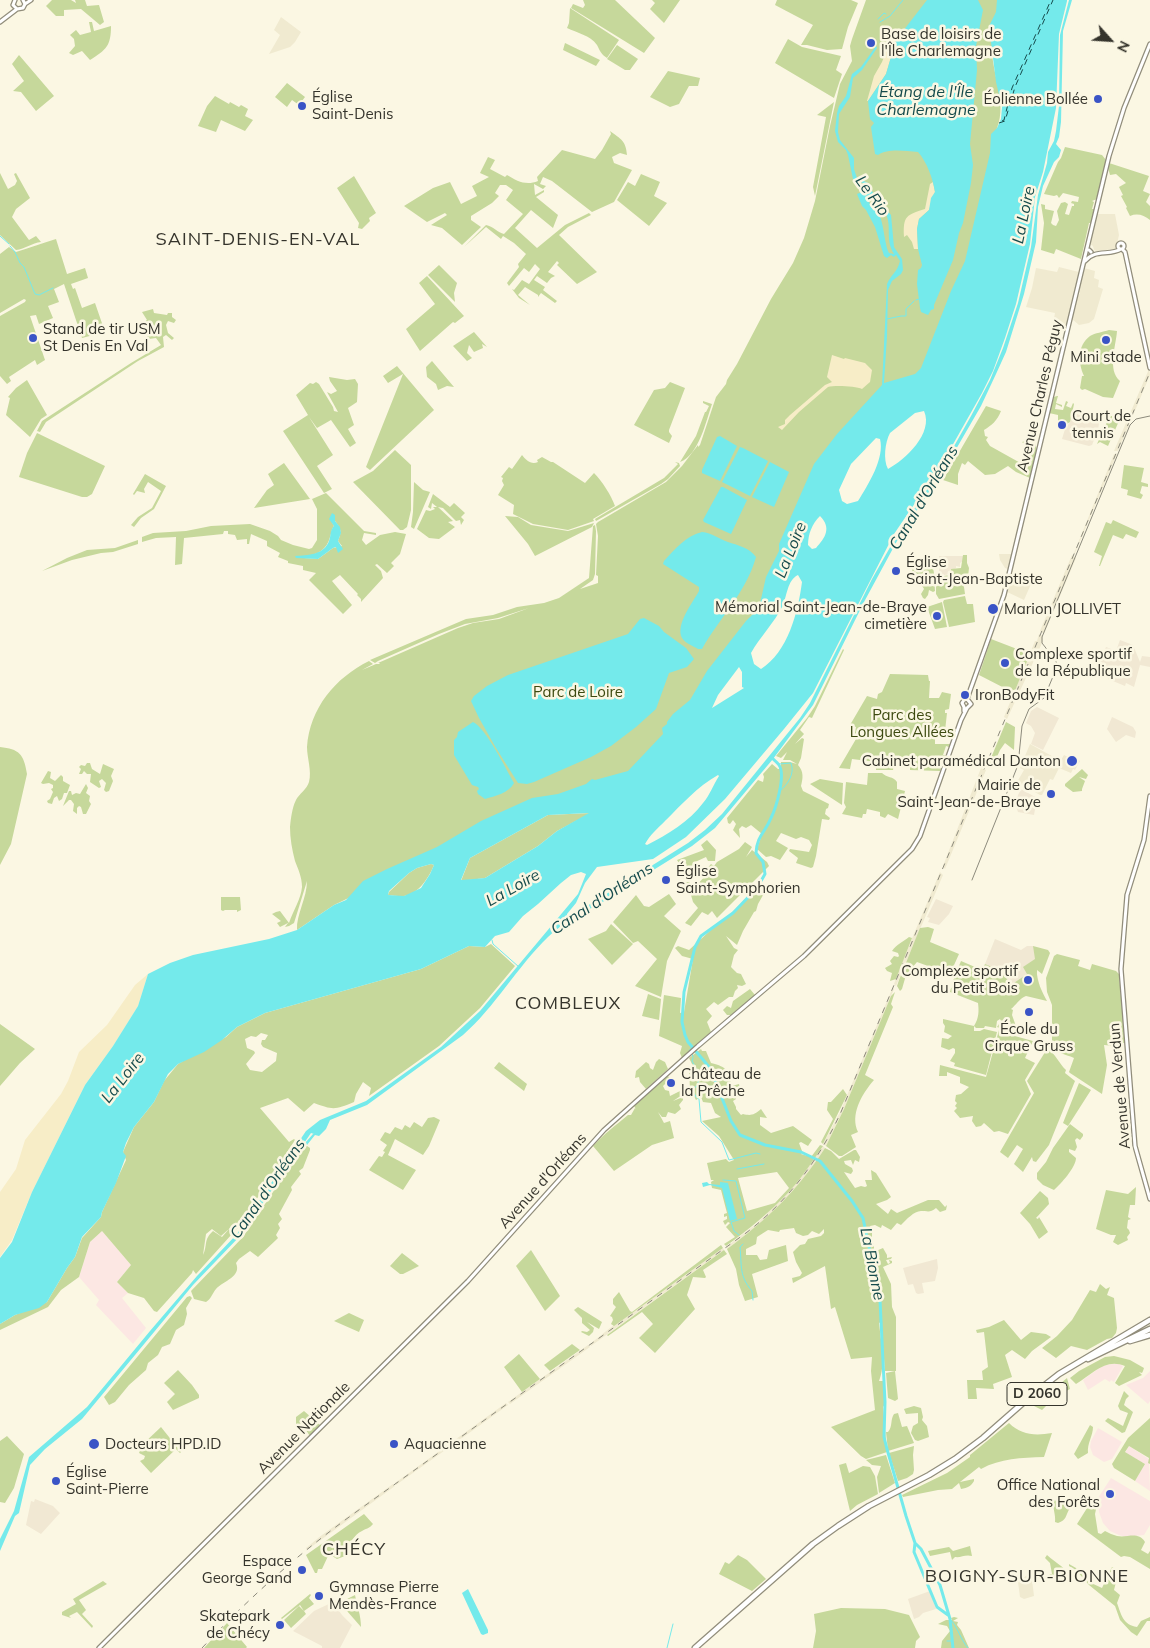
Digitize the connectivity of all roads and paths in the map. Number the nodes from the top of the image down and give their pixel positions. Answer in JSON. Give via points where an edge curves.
{"nodes":[{"id":1,"x":15,"y":0,"type":"edge"},
{"id":2,"x":31,"y":0,"type":"edge"},
{"id":3,"x":24,"y":1,"type":"edge"},
{"id":4,"x":15,"y":8,"type":"junction"},
{"id":5,"x":0,"y":22,"type":"edge"},
{"id":6,"x":1150,"y":44,"type":"edge"},
{"id":7,"x":1150,"y":48,"type":"edge"},
{"id":8,"x":1130,"y":94,"type":"junction"},
{"id":9,"x":1089,"y":253,"type":"junction"},
{"id":10,"x":1150,"y":366,"type":"edge"},
{"id":11,"x":968,"y":700,"type":"junction"},
{"id":12,"x":965,"y":708,"type":"junction"},
{"id":13,"x":1150,"y":796,"type":"edge"},
{"id":14,"x":1150,"y":1198,"type":"edge"},
{"id":15,"x":433,"y":1316,"type":"joint"},
{"id":16,"x":1150,"y":1320,"type":"edge"},
{"id":17,"x":1150,"y":1327,"type":"edge"},
{"id":18,"x":1150,"y":1335,"type":"edge"},
{"id":19,"x":1101,"y":1352,"type":"junction"},
{"id":20,"x":1093,"y":1353,"type":"junction"},
{"id":21,"x":932,"y":1475,"type":"junction"},
{"id":22,"x":899,"y":1492,"type":"junction"},
{"id":23,"x":99,"y":1648,"type":"edge"},
{"id":24,"x":694,"y":1648,"type":"edge"},
{"id":25,"x":699,"y":1648,"type":"edge"}],
"edges":[{"from":1,"to":4,"type":"main road"},
{"from":2,"to":3,"type":"main road"},
{"from":3,"to":4,"type":"main road","via":[[22,9]]},
{"from":4,"to":5,"type":"main road"},
{"from":6,"to":8,"type":"main road"},
{"from":7,"to":8,"type":"main road"},
{"from":8,"to":9,"type":"main road","name":"Avenue Charles Péguy","via":[[1104,172],[1088,240]]},
{"from":9,"to":10,"type":"main road","via":[[1121,248],[1125,252]]},
{"from":9,"to":11,"type":"main road","name":"Avenue Charles Péguy","via":[[1081,269],[1003,598]]},
{"from":11,"to":12,"type":"main road","via":[[970,705]]},
{"from":11,"to":12,"type":"main road","via":[[963,701]]},
{"from":12,"to":15,"type":"main road","name":"Avenue d'Orléans","via":[[915,846],[804,956],[604,1130]]},
{"from":13,"to":14,"type":"main road","name":"Avenue de Verdun","via":[[1144,840],[1127,895],[1121,969],[1135,1146]]},
{"from":15,"to":23,"type":"main road","name":"Avenue Nationale"},
{"from":16,"to":20,"type":"highway"},
{"from":17,"to":19,"type":"highway","number":"D 2060"},
{"from":17,"to":20,"type":"highway","number":"D 2060"},
{"from":18,"to":19,"type":"highway"},
{"from":19,"to":21,"type":"highway","number":"D 2060","via":[[1053,1382],[978,1446]]},
{"from":20,"to":21,"type":"highway","number":"D 2060","via":[[1050,1380],[979,1441]]},
{"from":21,"to":22,"type":"highway","number":"D 2060"},
{"from":22,"to":24,"type":"highway","number":"D 2060","via":[[828,1532]]},
{"from":22,"to":25,"type":"highway","number":"D 2060","via":[[825,1539]]}]}
